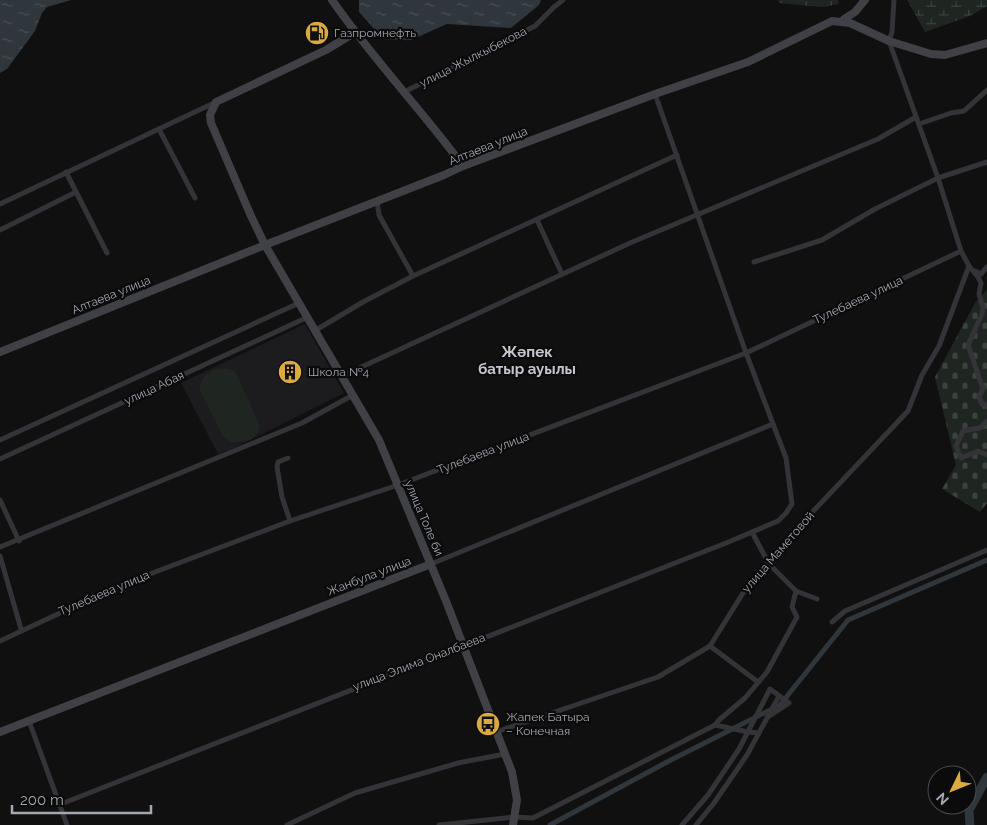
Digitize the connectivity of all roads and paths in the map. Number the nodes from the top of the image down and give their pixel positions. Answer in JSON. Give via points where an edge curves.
{"nodes":[{"id":1,"x":332,"y":0,"type":"edge"},
{"id":2,"x":563,"y":0,"type":"edge"},
{"id":3,"x":894,"y":0,"type":"edge"},
{"id":4,"x":861,"y":2,"type":"edge"},
{"id":5,"x":843,"y":22,"type":"junction"},
{"id":6,"x":354,"y":33,"type":"junction"},
{"id":7,"x":889,"y":41,"type":"junction"},
{"id":8,"x":987,"y":43,"type":"edge"},
{"id":9,"x":987,"y":90,"type":"edge"},
{"id":10,"x":404,"y":92,"type":"junction"},
{"id":11,"x":655,"y":94,"type":"junction"},
{"id":12,"x":216,"y":102,"type":"junction"},
{"id":13,"x":916,"y":117,"type":"junction"},
{"id":14,"x":919,"y":124,"type":"junction"},
{"id":15,"x":159,"y":129,"type":"junction"},
{"id":16,"x":677,"y":155,"type":"junction"},
{"id":17,"x":987,"y":162,"type":"edge"},
{"id":18,"x":463,"y":166,"type":"junction"},
{"id":19,"x":66,"y":172,"type":"junction"},
{"id":20,"x":938,"y":178,"type":"junction"},
{"id":21,"x":76,"y":192,"type":"junction"},
{"id":22,"x":195,"y":198,"type":"dead end"},
{"id":23,"x":377,"y":201,"type":"junction"},
{"id":24,"x":0,"y":204,"type":"edge"},
{"id":25,"x":699,"y":216,"type":"junction"},
{"id":26,"x":537,"y":220,"type":"junction"},
{"id":27,"x":0,"y":230,"type":"edge"},
{"id":28,"x":265,"y":245,"type":"junction"},
{"id":29,"x":961,"y":251,"type":"junction"},
{"id":30,"x":107,"y":253,"type":"dead end"},
{"id":31,"x":754,"y":262,"type":"dead end"},
{"id":32,"x":969,"y":266,"type":"junction"},
{"id":33,"x":987,"y":267,"type":"edge"},
{"id":34,"x":562,"y":274,"type":"junction"},
{"id":35,"x":413,"y":276,"type":"junction"},
{"id":36,"x":299,"y":303,"type":"junction"},
{"id":37,"x":308,"y":317,"type":"junction"},
{"id":38,"x":316,"y":330,"type":"junction"},
{"id":39,"x":0,"y":352,"type":"edge"},
{"id":40,"x":746,"y":353,"type":"junction"},
{"id":41,"x":342,"y":376,"type":"junction"},
{"id":42,"x":353,"y":395,"type":"junction"},
{"id":43,"x":987,"y":405,"type":"edge"},
{"id":44,"x":987,"y":421,"type":"edge"},
{"id":45,"x":772,"y":424,"type":"junction"},
{"id":46,"x":0,"y":440,"type":"edge"},
{"id":47,"x":987,"y":454,"type":"edge"},
{"id":48,"x":288,"y":458,"type":"dead end"},
{"id":49,"x":0,"y":459,"type":"edge"},
{"id":50,"x":398,"y":485,"type":"junction"},
{"id":51,"x":0,"y":500,"type":"edge"},
{"id":52,"x":290,"y":521,"type":"junction"},
{"id":53,"x":752,"y":532,"type":"junction"},
{"id":54,"x":19,"y":541,"type":"junction"},
{"id":55,"x":0,"y":548,"type":"edge"},
{"id":56,"x":987,"y":550,"type":"edge"},
{"id":57,"x":0,"y":556,"type":"edge"},
{"id":58,"x":431,"y":564,"type":"junction"},
{"id":59,"x":769,"y":564,"type":"junction"},
{"id":60,"x":796,"y":591,"type":"junction"},
{"id":61,"x":816,"y":598,"type":"dead end"},
{"id":62,"x":832,"y":622,"type":"dead end"},
{"id":63,"x":21,"y":630,"type":"junction"},
{"id":64,"x":0,"y":640,"type":"edge"},
{"id":65,"x":463,"y":645,"type":"junction"},
{"id":66,"x":710,"y":646,"type":"junction"},
{"id":67,"x":758,"y":682,"type":"junction"},
{"id":68,"x":779,"y":696,"type":"junction"},
{"id":69,"x":768,"y":716,"type":"junction"},
{"id":70,"x":29,"y":721,"type":"junction"},
{"id":71,"x":715,"y":725,"type":"junction"},
{"id":72,"x":0,"y":732,"type":"edge"},
{"id":73,"x":496,"y":732,"type":"junction"},
{"id":74,"x":748,"y":732,"type":"junction"},
{"id":75,"x":759,"y":733,"type":"junction"},
{"id":76,"x":505,"y":754,"type":"junction"},
{"id":77,"x":726,"y":766,"type":"junction"},
{"id":78,"x":736,"y":772,"type":"junction"},
{"id":79,"x":61,"y":804,"type":"junction"},
{"id":80,"x":514,"y":821,"type":"edge"},
{"id":81,"x":68,"y":825,"type":"edge"},
{"id":82,"x":287,"y":825,"type":"edge"},
{"id":83,"x":439,"y":825,"type":"edge"},
{"id":84,"x":682,"y":825,"type":"edge"},
{"id":85,"x":696,"y":825,"type":"edge"}],
"edges":[{"from":1,"to":6,"type":"street"},
{"from":2,"to":10,"type":"street","name":"улица Жылкыбекова","via":[[535,26]]},
{"from":3,"to":7,"type":"street"},
{"from":4,"to":5,"type":"street"},
{"from":5,"to":7,"type":"street"},
{"from":5,"to":11,"type":"street","name":"Алтаева улица","via":[[832,21],[748,62]]},
{"from":6,"to":10,"type":"street"},
{"from":6,"to":12,"type":"street","via":[[326,50]]},
{"from":7,"to":8,"type":"street","via":[[944,55]]},
{"from":7,"to":13,"type":"street"},
{"from":9,"to":14,"type":"street","via":[[964,111]]},
{"from":10,"to":18,"type":"street"},
{"from":11,"to":16,"type":"street"},
{"from":11,"to":18,"type":"street","name":"Алтаева улица"},
{"from":12,"to":15,"type":"street"},
{"from":12,"to":28,"type":"street","name":"улица Толе би","via":[[210,115],[211,123]]},
{"from":13,"to":14,"type":"street"},
{"from":13,"to":25,"type":"street","via":[[878,139]]},
{"from":14,"to":20,"type":"street"},
{"from":15,"to":19,"type":"street"},
{"from":15,"to":22,"type":"street"},
{"from":16,"to":25,"type":"street"},
{"from":16,"to":26,"type":"street"},
{"from":17,"to":20,"type":"street"},
{"from":18,"to":23,"type":"street","name":"Алтаева улица"},
{"from":19,"to":21,"type":"street"},
{"from":19,"to":24,"type":"street"},
{"from":20,"to":29,"type":"street"},
{"from":20,"to":31,"type":"street","via":[[822,240]]},
{"from":21,"to":27,"type":"street"},
{"from":21,"to":30,"type":"street"},
{"from":23,"to":28,"type":"street","name":"Алтаева улица"},
{"from":23,"to":35,"type":"street","via":[[379,215]]},
{"from":25,"to":34,"type":"street"},
{"from":25,"to":40,"type":"street"},
{"from":26,"to":34,"type":"street"},
{"from":26,"to":35,"type":"street"},
{"from":28,"to":36,"type":"street","name":"улица Толе би"},
{"from":28,"to":39,"type":"street","name":"Алтаева улица"},
{"from":29,"to":32,"type":"street"},
{"from":29,"to":40,"type":"street","name":"Тулебаева улица"},
{"from":32,"to":33,"type":"street","via":[[981,274]]},
{"from":32,"to":43,"type":"street","via":[[981,284],[979,294],[983,308],[968,345],[982,389],[979,397],[982,404]]},
{"from":32,"to":59,"type":"street","name":"улица Маметовой","via":[[939,346],[922,375],[908,410],[802,522]]},
{"from":34,"to":41,"type":"street"},
{"from":35,"to":38,"type":"street"},
{"from":36,"to":37,"type":"street","name":"улица Толе би"},
{"from":36,"to":46,"type":"street","name":"улица Абая"},
{"from":37,"to":38,"type":"street","name":"улица Толе би"},
{"from":37,"to":49,"type":"street","name":"улица Абая"},
{"from":38,"to":41,"type":"street","name":"улица Толе би"},
{"from":40,"to":45,"type":"street"},
{"from":40,"to":50,"type":"street","name":"Тулебаева улица"},
{"from":41,"to":42,"type":"street","name":"улица Толе би"},
{"from":42,"to":50,"type":"street","name":"улица Толе би","via":[[379,440]]},
{"from":42,"to":54,"type":"street","via":[[302,422]]},
{"from":44,"to":47,"type":"street","via":[[980,428],[963,431],[956,446],[961,458],[978,452]]},
{"from":45,"to":53,"type":"street","name":"улица Элима Оналбаева","via":[[786,458],[792,504],[778,521]]},
{"from":45,"to":58,"type":"street","name":"Жанбула улица"},
{"from":48,"to":52,"type":"street","via":[[278,462],[277,467]]},
{"from":50,"to":52,"type":"street","name":"Тулебаева улица"},
{"from":50,"to":58,"type":"street","name":"улица Толе би"},
{"from":51,"to":54,"type":"street"},
{"from":52,"to":63,"type":"street","name":"Тулебаева улица","via":[[118,586]]},
{"from":53,"to":59,"type":"street"},
{"from":53,"to":65,"type":"street","name":"улица Элима Оналбаева"},
{"from":54,"to":55,"type":"street"},
{"from":56,"to":62,"type":"street","via":[[845,611]]},
{"from":57,"to":63,"type":"street"},
{"from":58,"to":65,"type":"street","name":"улица Толе би"},
{"from":58,"to":70,"type":"street","name":"Жанбула улица"},
{"from":59,"to":60,"type":"street"},
{"from":59,"to":66,"type":"street","name":"улица Маметовой","via":[[743,593]]},
{"from":60,"to":61,"type":"street"},
{"from":60,"to":67,"type":"street","via":[[792,607],[797,617],[771,666]]},
{"from":63,"to":64,"type":"street","name":"Тулебаева улица"},
{"from":65,"to":73,"type":"street","name":"улица Толе би"},
{"from":65,"to":79,"type":"street","name":"улица Элима Оналбаева"},
{"from":66,"to":67,"type":"street"},
{"from":66,"to":73,"type":"street","name":"улица Маметовой","via":[[658,677]]},
{"from":67,"to":71,"type":"street"},
{"from":68,"to":69,"type":"street"},
{"from":68,"to":69,"type":"street","via":[[789,703]]},
{"from":68,"to":74,"type":"street","via":[[770,689]]},
{"from":69,"to":75,"type":"street"},
{"from":70,"to":72,"type":"street","name":"Жанбула улица"},
{"from":70,"to":79,"type":"street"},
{"from":71,"to":74,"type":"street"},
{"from":71,"to":80,"type":"street","via":[[533,818]]},
{"from":73,"to":76,"type":"street","name":"улица Толе би"},
{"from":74,"to":75,"type":"street"},
{"from":74,"to":77,"type":"street"},
{"from":75,"to":78,"type":"street"},
{"from":76,"to":80,"type":"street","name":"улица Толе би","via":[[517,800]]},
{"from":76,"to":82,"type":"street","via":[[458,763],[355,793]]},
{"from":77,"to":78,"type":"street"},
{"from":77,"to":84,"type":"street","via":[[708,795]]},
{"from":78,"to":85,"type":"street"},
{"from":79,"to":81,"type":"street"},
{"from":80,"to":83,"type":"street"}]}
